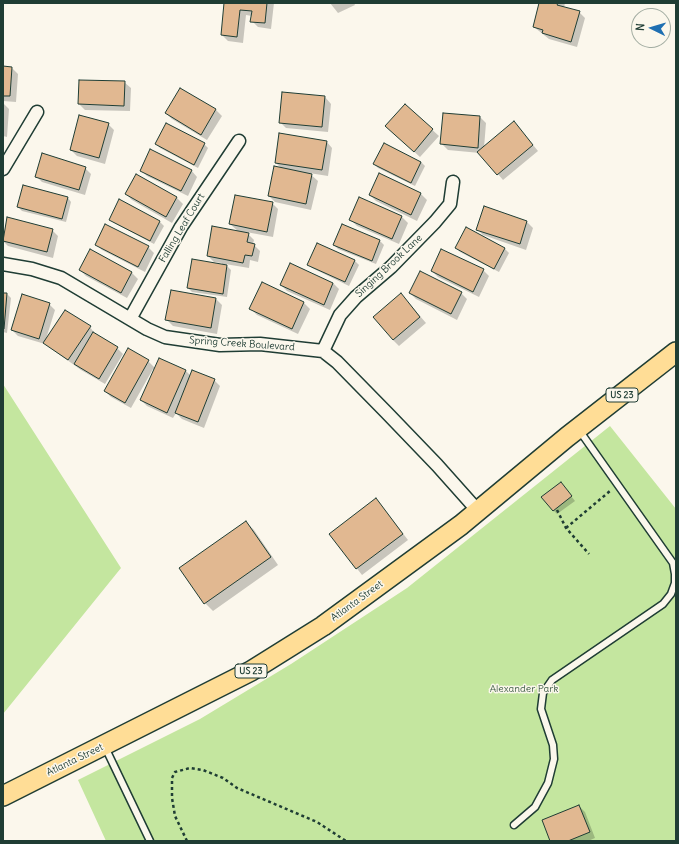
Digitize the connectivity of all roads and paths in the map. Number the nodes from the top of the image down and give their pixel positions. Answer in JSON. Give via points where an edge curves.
{"nodes":[{"id":1,"x":37,"y":112,"type":"dead end"},
{"id":2,"x":239,"y":141,"type":"dead end"},
{"id":3,"x":3,"y":169,"type":"edge"},
{"id":4,"x":453,"y":182,"type":"dead end"},
{"id":5,"x":3,"y":264,"type":"edge"},
{"id":6,"x":130,"y":319,"type":"junction"},
{"id":7,"x":323,"y":351,"type":"junction"},
{"id":8,"x":676,"y":352,"type":"edge"},
{"id":9,"x":578,"y":429,"type":"junction"},
{"id":10,"x":617,"y":484,"type":"junction"},
{"id":11,"x":557,"y":510,"type":"dead end"},
{"id":12,"x":478,"y":511,"type":"junction"},
{"id":13,"x":566,"y":528,"type":"junction"},
{"id":14,"x":589,"y":554,"type":"dead end"},
{"id":15,"x":104,"y":746,"type":"junction"},
{"id":16,"x":3,"y":796,"type":"edge"},
{"id":17,"x":514,"y":825,"type":"dead end"},
{"id":18,"x":150,"y":841,"type":"edge"},
{"id":19,"x":187,"y":841,"type":"edge"},
{"id":20,"x":346,"y":841,"type":"edge"}],
"edges":[{"from":1,"to":3,"type":"street"},
{"from":2,"to":6,"type":"street","name":"Falling Leaf Court","via":[[181,227]]},
{"from":4,"to":7,"type":"street","name":"Singing Brook Lane","via":[[450,204],[436,222],[391,267],[340,314]]},
{"from":5,"to":6,"type":"street","name":"Spring Creek Boulevard","via":[[61,278]]},
{"from":6,"to":7,"type":"street","name":"Spring Creek Boulevard","via":[[164,337],[187,341],[220,345],[260,344]]},
{"from":7,"to":12,"type":"street","via":[[387,413]]},
{"from":8,"to":9,"type":"main road","name":"Atlanta Street","number":"US 23"},
{"from":9,"to":10,"type":"lane"},
{"from":9,"to":12,"type":"main road","name":"Atlanta Street","number":"US 23"},
{"from":10,"to":13,"type":"path"},
{"from":10,"to":17,"type":"lane","via":[[673,563],[675,583],[664,604],[552,680],[543,693],[541,709],[553,745],[554,759],[548,783],[535,807]]},
{"from":11,"to":13,"type":"path"},
{"from":12,"to":15,"type":"main road","name":"Atlanta Street","number":"US 23","via":[[323,626],[251,671]]},
{"from":13,"to":14,"type":"path"},
{"from":15,"to":16,"type":"main road","name":"Atlanta Street","number":"US 23"},
{"from":15,"to":18,"type":"lane"},
{"from":19,"to":20,"type":"path","via":[[175,816],[172,778],[175,772],[190,768],[223,778],[238,788],[317,822]]}]}
